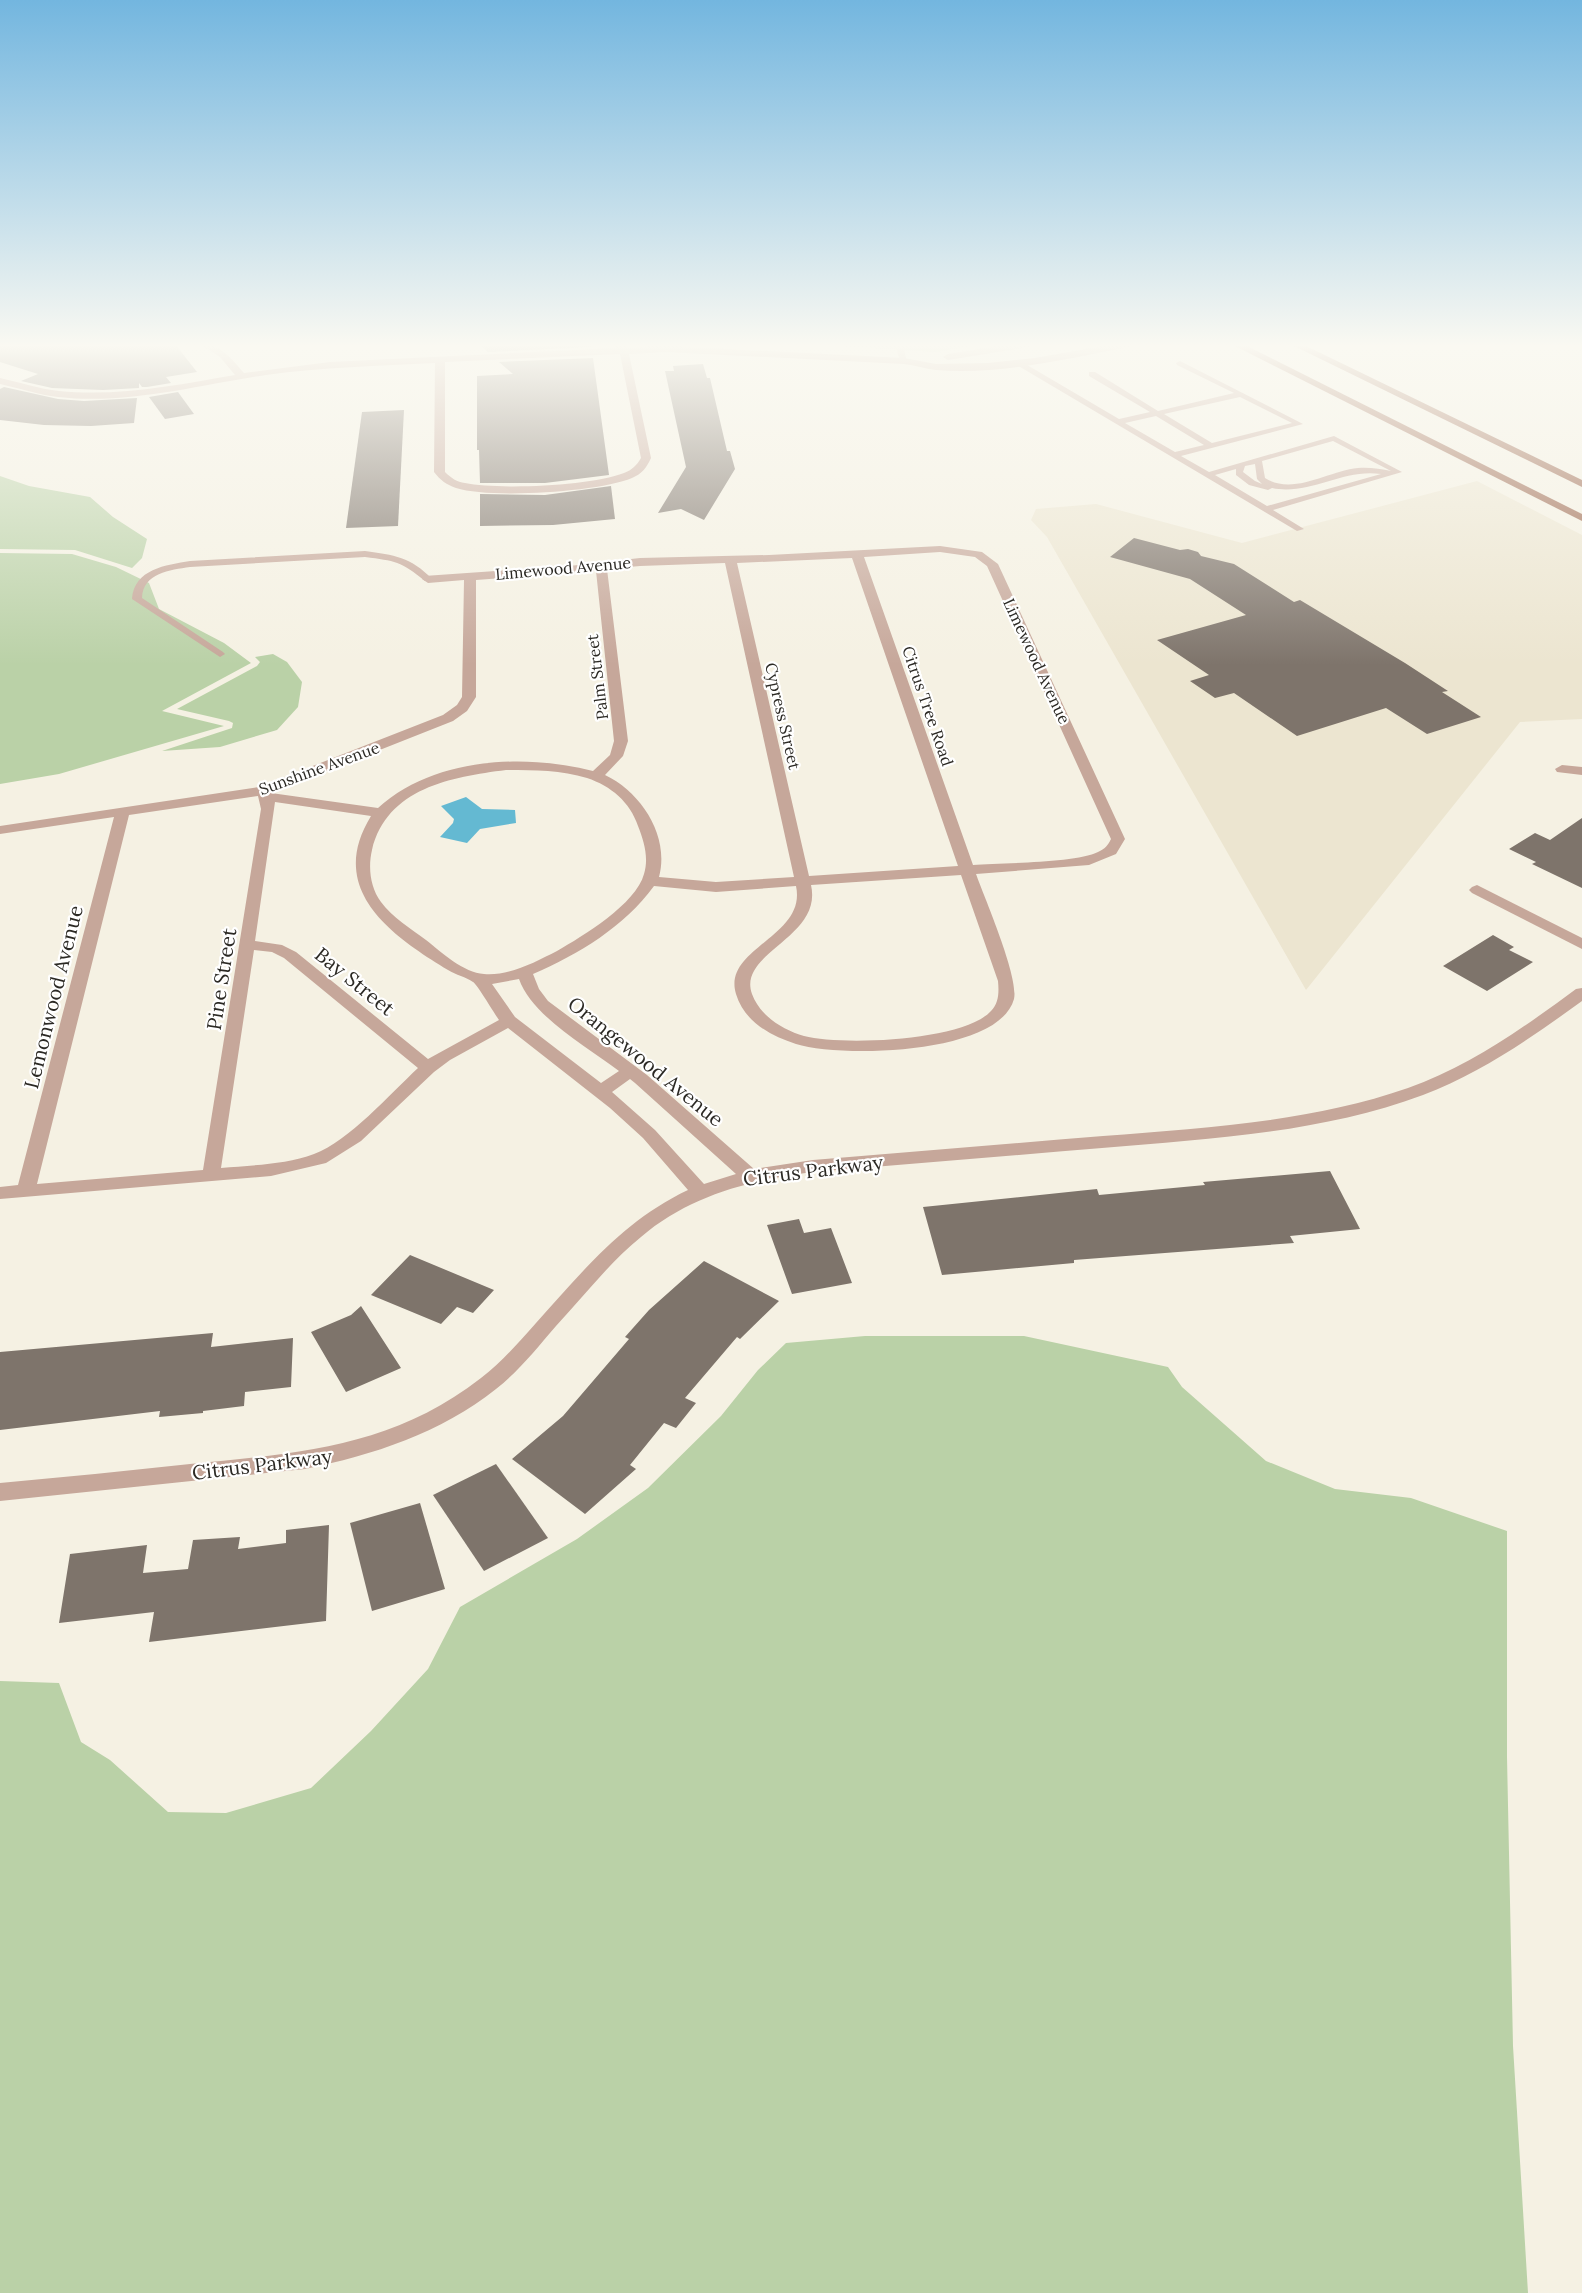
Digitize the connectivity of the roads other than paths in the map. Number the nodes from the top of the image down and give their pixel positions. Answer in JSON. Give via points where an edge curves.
{"nodes":[{"id":1,"x":438,"y":451,"type":"edge"},
{"id":2,"x":644,"y":451,"type":"edge"},
{"id":3,"x":1166,"y":451,"type":"edge"},
{"id":4,"x":1188,"y":451,"type":"edge"},
{"id":5,"x":1287,"y":451,"type":"edge"},
{"id":6,"x":1358,"y":451,"type":"edge"},
{"id":7,"x":1449,"y":451,"type":"edge"},
{"id":8,"x":1514,"y":451,"type":"edge"},
{"id":9,"x":1173,"y":455,"type":"junction"},
{"id":10,"x":1258,"y":459,"type":"junction"},
{"id":11,"x":1242,"y":464,"type":"junction"},
{"id":12,"x":1391,"y":474,"type":"junction"},
{"id":13,"x":1207,"y":475,"type":"junction"},
{"id":14,"x":1582,"y":484,"type":"edge"},
{"id":15,"x":1296,"y":500,"type":"junction"},
{"id":16,"x":1266,"y":509,"type":"junction"},
{"id":17,"x":1582,"y":518,"type":"edge"},
{"id":18,"x":1300,"y":529,"type":"dead end"},
{"id":19,"x":857,"y":554,"type":"junction"},
{"id":20,"x":730,"y":559,"type":"junction"},
{"id":21,"x":601,"y":566,"type":"junction"},
{"id":22,"x":470,"y":576,"type":"junction"},
{"id":23,"x":428,"y":579,"type":"joint"},
{"id":24,"x":220,"y":654,"type":"dead end"},
{"id":25,"x":1562,"y":768,"type":"dead end"},
{"id":26,"x":1582,"y":771,"type":"edge"},
{"id":27,"x":596,"y":776,"type":"junction"},
{"id":28,"x":264,"y":794,"type":"junction"},
{"id":29,"x":122,"y":813,"type":"junction"},
{"id":30,"x":379,"y":813,"type":"junction"},
{"id":31,"x":0,"y":830,"type":"edge"},
{"id":32,"x":967,"y":870,"type":"junction"},
{"id":33,"x":649,"y":881,"type":"junction"},
{"id":34,"x":804,"y":881,"type":"junction"},
{"id":35,"x":1477,"y":890,"type":"dead end"},
{"id":36,"x":1582,"y":944,"type":"edge"},
{"id":37,"x":247,"y":945,"type":"junction"},
{"id":38,"x":525,"y":973,"type":"junction"},
{"id":39,"x":481,"y":979,"type":"junction"},
{"id":40,"x":1582,"y":993,"type":"edge"},
{"id":41,"x":509,"y":1021,"type":"junction"},
{"id":42,"x":428,"y":1068,"type":"junction"},
{"id":43,"x":631,"y":1071,"type":"junction"},
{"id":44,"x":601,"y":1091,"type":"junction"},
{"id":45,"x":211,"y":1175,"type":"junction"},
{"id":46,"x":749,"y":1175,"type":"junction"},
{"id":47,"x":26,"y":1191,"type":"junction"},
{"id":48,"x":700,"y":1192,"type":"junction"},
{"id":49,"x":0,"y":1193,"type":"edge"},
{"id":50,"x":0,"y":1492,"type":"edge"}],
"edges":[{"from":1,"to":2,"type":"street","via":[[440,474],[455,484],[502,488],[603,482],[625,477],[642,466]]},
{"from":3,"to":9,"type":"lane"},
{"from":4,"to":9,"type":"lane"},
{"from":5,"to":10,"type":"lane"},
{"from":6,"to":12,"type":"lane","via":[[1398,472]]},
{"from":7,"to":17,"type":"highway"},
{"from":8,"to":14,"type":"highway"},
{"from":9,"to":13,"type":"lane"},
{"from":10,"to":11,"type":"lane"},
{"from":10,"to":12,"type":"lane","via":[[1261,478],[1275,487],[1288,488],[1356,471]]},
{"from":11,"to":13,"type":"lane"},
{"from":11,"to":15,"type":"lane","via":[[1239,472],[1244,478]]},
{"from":12,"to":15,"type":"lane"},
{"from":13,"to":16,"type":"lane"},
{"from":15,"to":16,"type":"lane"},
{"from":16,"to":18,"type":"lane"},
{"from":19,"to":20,"type":"street","name":"Limewood Avenue"},
{"from":19,"to":32,"type":"street","name":"Citrus Tree Road"},
{"from":19,"to":32,"type":"street","name":"Limewood Avenue","via":[[961,550],[978,554],[992,564],[1118,839],[1109,853],[1083,861]]},
{"from":20,"to":21,"type":"street","name":"Limewood Avenue"},
{"from":20,"to":34,"type":"street","name":"Cypress Street"},
{"from":21,"to":22,"type":"street","name":"Limewood Avenue"},
{"from":21,"to":27,"type":"street","name":"Palm Street","via":[[621,741],[616,756]]},
{"from":22,"to":23,"type":"street","name":"Limewood Avenue"},
{"from":22,"to":28,"type":"street","name":"Sunshine Avenue","via":[[469,697],[462,708],[448,718]]},
{"from":23,"to":24,"type":"lane","via":[[407,562],[365,554],[190,564],[162,569],[141,581],[137,599]]},
{"from":25,"to":26,"type":"street"},
{"from":27,"to":30,"type":"street","via":[[556,767],[481,768],[410,790]]},
{"from":27,"to":33,"type":"street","via":[[628,794],[644,817],[654,855]]},
{"from":28,"to":29,"type":"street","name":"Sunshine Avenue"},
{"from":28,"to":30,"type":"street"},
{"from":28,"to":37,"type":"street","name":"Pine Street","via":[[268,809]]},
{"from":29,"to":31,"type":"street","name":"Sunshine Avenue"},
{"from":29,"to":47,"type":"street","name":"Lemonwood Avenue"},
{"from":30,"to":39,"type":"street","via":[[363,853],[368,895],[388,918],[446,961]]},
{"from":32,"to":34,"type":"street","name":"Limewood Avenue"},
{"from":32,"to":34,"type":"street","name":"Citrus Tree Road","via":[[1006,981],[1007,1000],[1002,1009],[985,1025],[954,1035],[865,1045],[823,1044],[786,1035],[756,1015],[744,993],[742,981],[749,965],[800,915]]},
{"from":33,"to":34,"type":"street","name":"Limewood Avenue","via":[[716,887]]},
{"from":33,"to":38,"type":"street","via":[[607,924]]},
{"from":35,"to":36,"type":"street"},
{"from":37,"to":42,"type":"street","name":"Bay Street","via":[[276,948],[290,955]]},
{"from":37,"to":45,"type":"street","name":"Pine Street"},
{"from":38,"to":39,"type":"street","via":[[496,980]]},
{"from":38,"to":43,"type":"street","name":"Orangewood Avenue","via":[[542,1005]]},
{"from":39,"to":41,"type":"street"},
{"from":40,"to":46,"type":"street","name":"Citrus Parkway","via":[[1516,1041],[1457,1074],[1390,1101],[1309,1121]]},
{"from":41,"to":42,"type":"street"},
{"from":41,"to":44,"type":"street"},
{"from":42,"to":45,"type":"street","via":[[355,1137],[320,1159],[271,1170]]},
{"from":43,"to":44,"type":"street"},
{"from":43,"to":46,"type":"street","name":"Orangewood Avenue"},
{"from":44,"to":48,"type":"street","via":[[649,1134]]},
{"from":45,"to":47,"type":"street"},
{"from":46,"to":48,"type":"street","name":"Citrus Parkway"},
{"from":47,"to":49,"type":"street"},
{"from":48,"to":50,"type":"street","name":"Citrus Parkway","via":[[637,1229],[617,1247],[489,1384],[418,1427],[345,1453],[305,1461]]}]}
